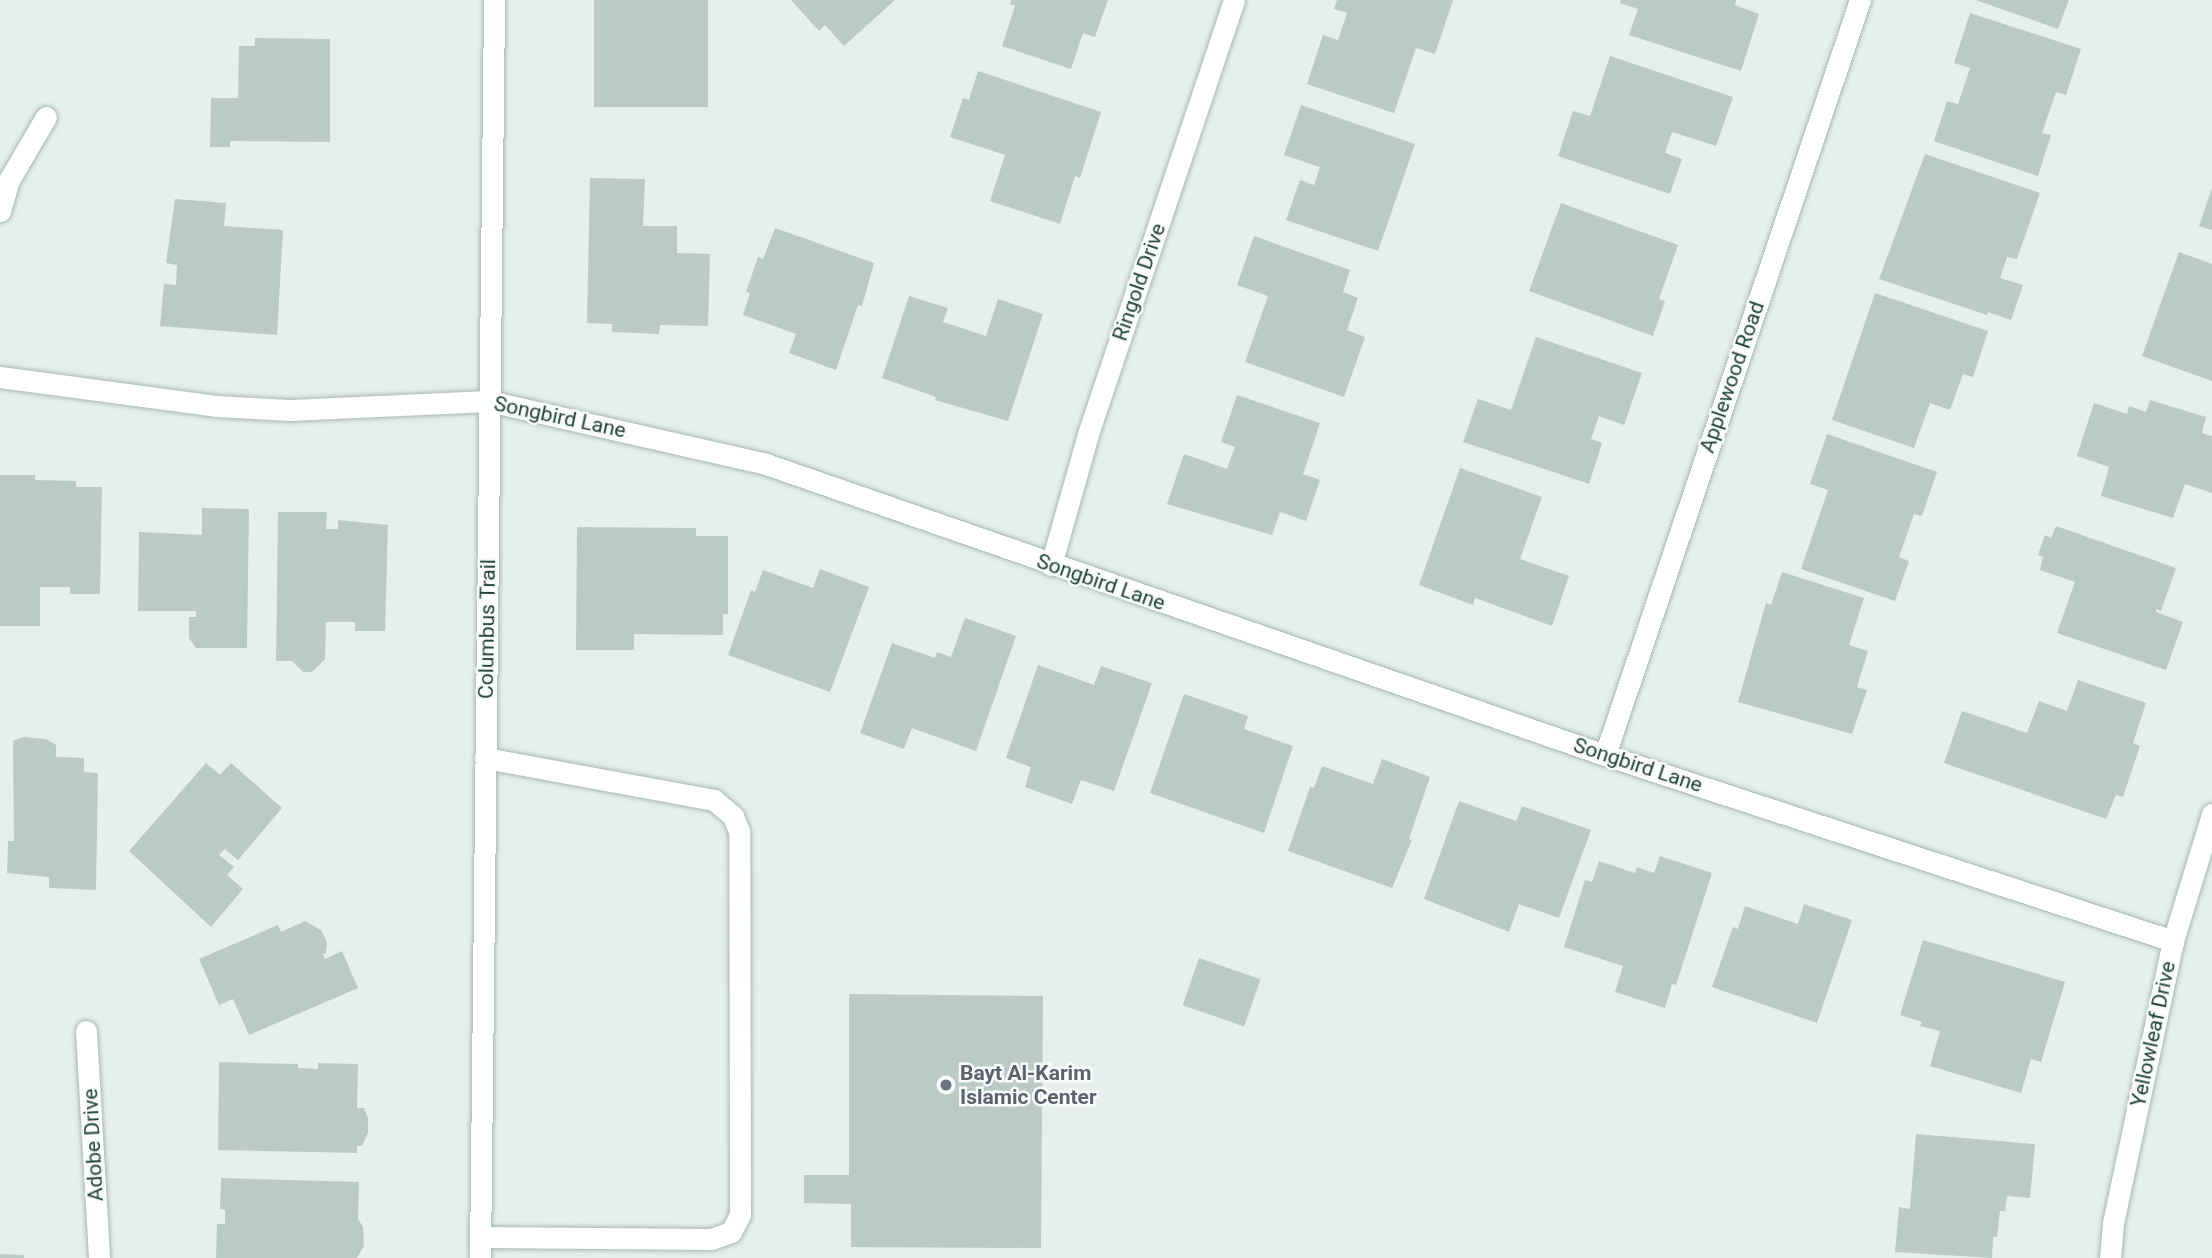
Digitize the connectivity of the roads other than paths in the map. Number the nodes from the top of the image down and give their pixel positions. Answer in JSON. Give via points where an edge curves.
{"nodes":[{"id":1,"x":494,"y":0,"type":"edge"},
{"id":2,"x":1234,"y":0,"type":"edge"},
{"id":3,"x":1860,"y":0,"type":"edge"},
{"id":4,"x":46,"y":117,"type":"dead end"},
{"id":5,"x":0,"y":211,"type":"edge"},
{"id":6,"x":0,"y":377,"type":"edge"},
{"id":7,"x":489,"y":401,"type":"junction"},
{"id":8,"x":1051,"y":565,"type":"junction"},
{"id":9,"x":1605,"y":755,"type":"junction"},
{"id":10,"x":485,"y":758,"type":"junction"},
{"id":11,"x":2212,"y":814,"type":"edge"},
{"id":12,"x":2173,"y":941,"type":"junction"},
{"id":13,"x":86,"y":1031,"type":"dead end"},
{"id":14,"x":480,"y":1247,"type":"edge"},
{"id":15,"x":99,"y":1258,"type":"edge"},
{"id":16,"x":2110,"y":1258,"type":"edge"}],
"edges":[{"from":1,"to":7,"type":"street","name":"Columbus Trail"},
{"from":2,"to":8,"type":"street","name":"Ringold Drive","via":[[1088,434]]},
{"from":3,"to":9,"type":"street","name":"Applewood Road"},
{"from":4,"to":5,"type":"street","via":[[9,180]]},
{"from":6,"to":7,"type":"street","name":"Songbird Lane","via":[[229,407],[290,410]]},
{"from":7,"to":8,"type":"street","name":"Songbird Lane","via":[[763,463]]},
{"from":7,"to":10,"type":"street","name":"Columbus Trail"},
{"from":8,"to":9,"type":"street","name":"Songbird Lane"},
{"from":9,"to":12,"type":"street","name":"Songbird Lane"},
{"from":10,"to":14,"type":"street","name":"Columbus Trail"},
{"from":10,"to":14,"type":"street","via":[[714,800],[733,816],[739,831],[740,1214],[731,1232],[711,1239]]},
{"from":11,"to":12,"type":"street","name":"Yellowleaf Drive"},
{"from":12,"to":16,"type":"street","name":"Yellowleaf Drive","via":[[2113,1223]]},
{"from":13,"to":15,"type":"street","name":"Adobe Drive"}]}
